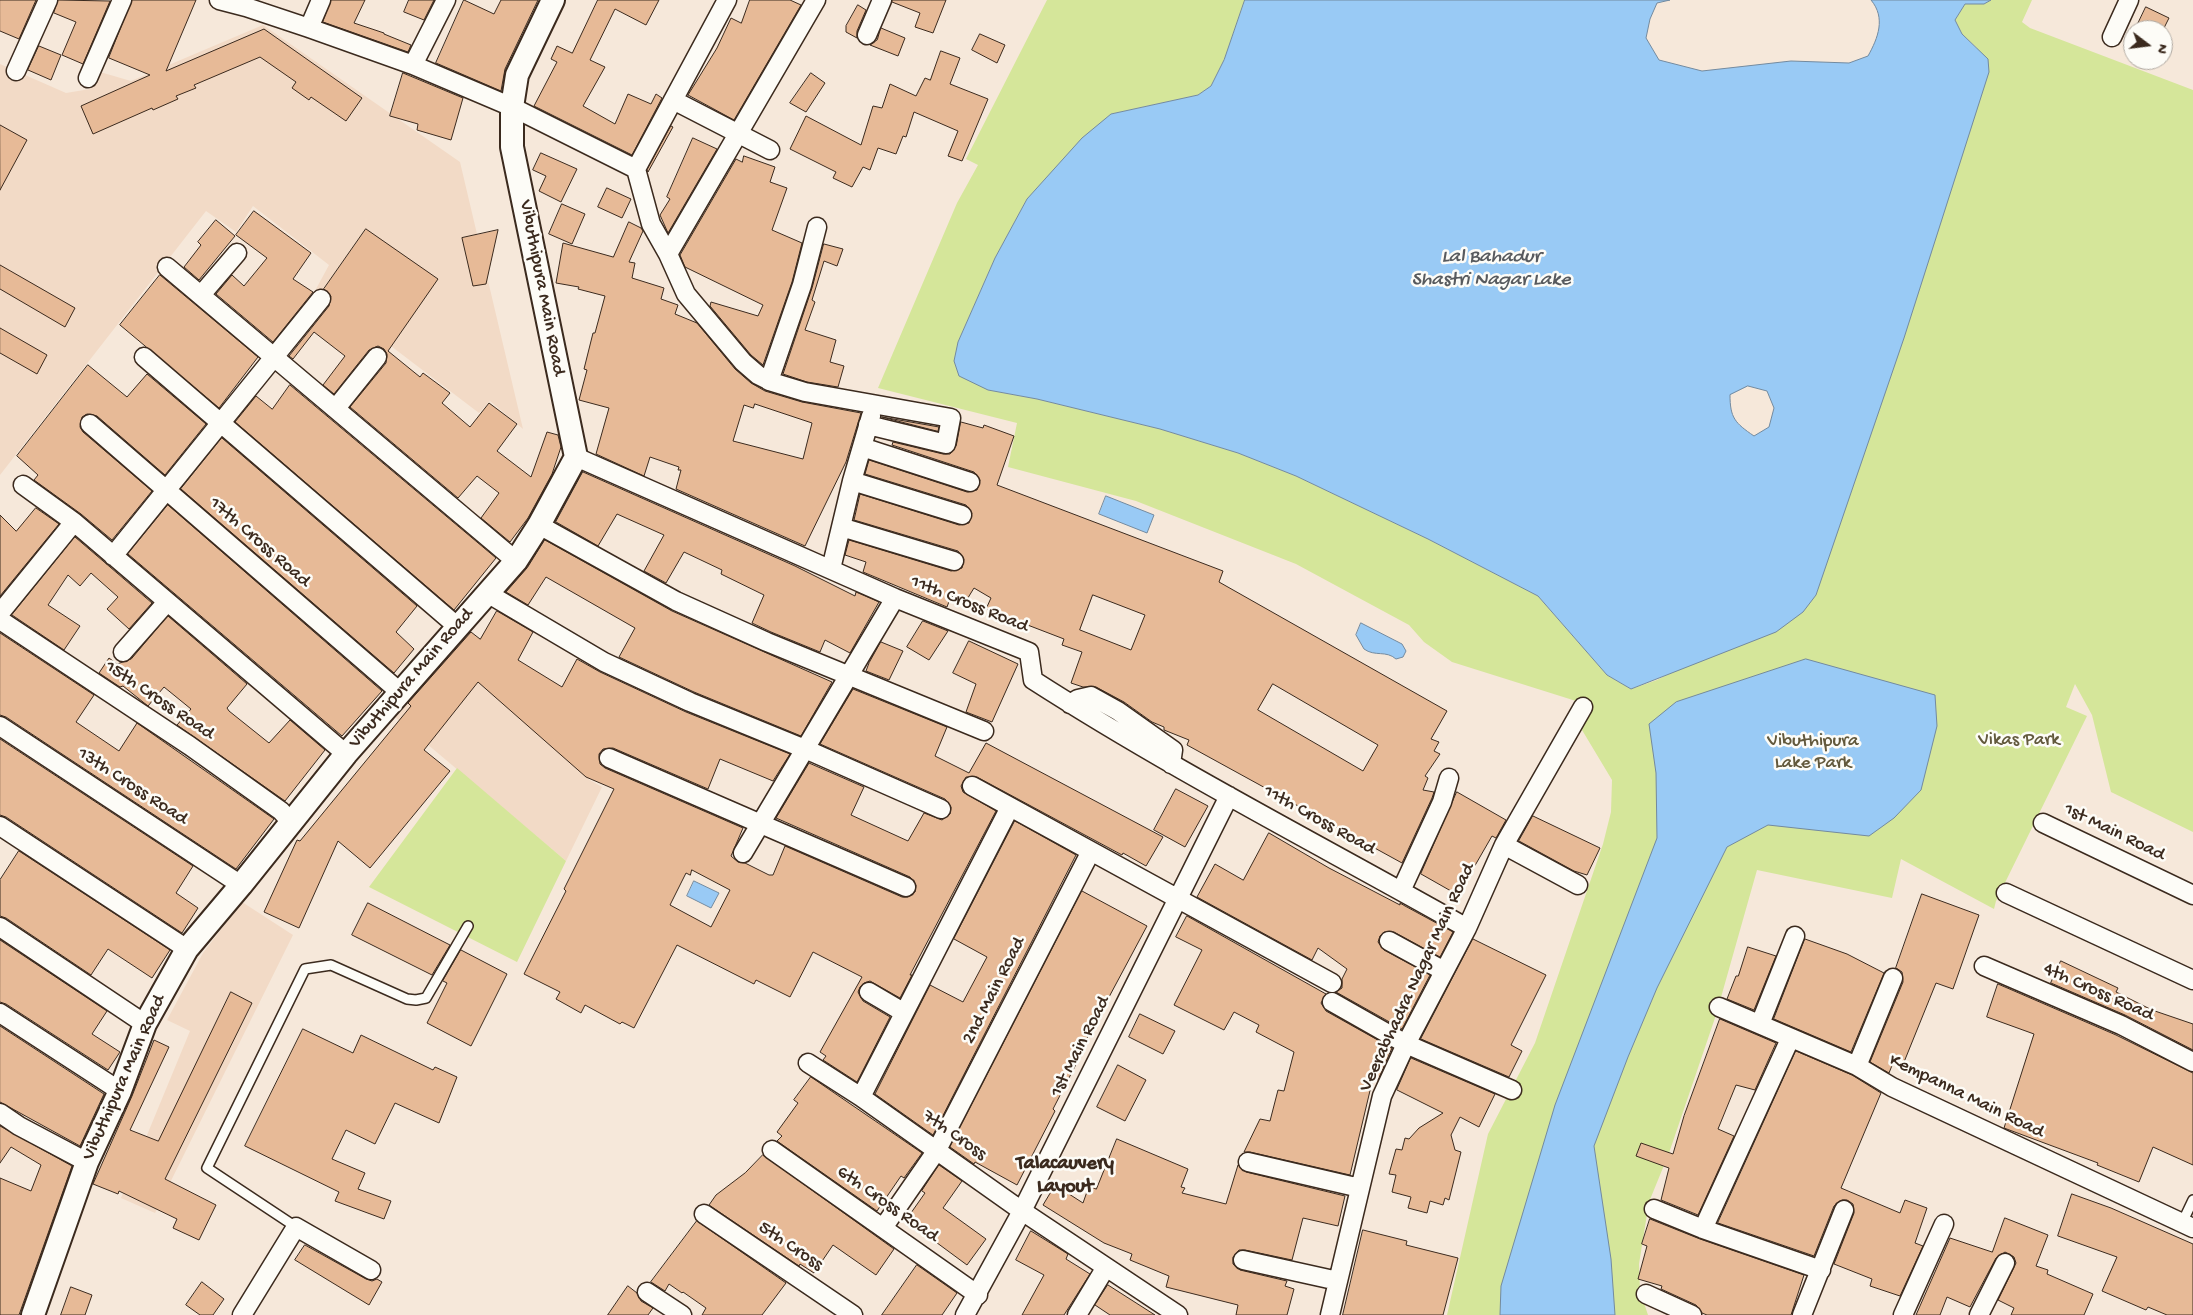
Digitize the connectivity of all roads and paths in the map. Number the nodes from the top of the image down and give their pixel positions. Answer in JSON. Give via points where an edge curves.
{"nodes":[{"id":1,"x":48,"y":0,"type":"edge"},
{"id":2,"x":122,"y":0,"type":"edge"},
{"id":3,"x":219,"y":0,"type":"edge"},
{"id":4,"x":321,"y":0,"type":"edge"},
{"id":5,"x":446,"y":0,"type":"edge"},
{"id":6,"x":553,"y":0,"type":"edge"},
{"id":7,"x":727,"y":0,"type":"edge"},
{"id":8,"x":816,"y":0,"type":"edge"},
{"id":9,"x":882,"y":0,"type":"edge"},
{"id":10,"x":2129,"y":0,"type":"edge"},
{"id":11,"x":248,"y":3,"type":"edge"},
{"id":12,"x":309,"y":28,"type":"junction"},
{"id":13,"x":867,"y":35,"type":"dead end"},
{"id":14,"x":2112,"y":37,"type":"dead end"},
{"id":15,"x":413,"y":65,"type":"junction"},
{"id":16,"x":16,"y":71,"type":"dead end"},
{"id":17,"x":88,"y":78,"type":"dead end"},
{"id":18,"x":673,"y":100,"type":"junction"},
{"id":19,"x":512,"y":107,"type":"junction"},
{"id":20,"x":739,"y":135,"type":"junction"},
{"id":21,"x":770,"y":150,"type":"dead end"},
{"id":22,"x":636,"y":169,"type":"junction"},
{"id":23,"x":817,"y":227,"type":"dead end"},
{"id":24,"x":238,"y":253,"type":"dead end"},
{"id":25,"x":668,"y":254,"type":"junction"},
{"id":26,"x":166,"y":266,"type":"dead end"},
{"id":27,"x":201,"y":294,"type":"junction"},
{"id":28,"x":321,"y":299,"type":"dead end"},
{"id":29,"x":144,"y":357,"type":"dead end"},
{"id":30,"x":274,"y":357,"type":"junction"},
{"id":31,"x":377,"y":357,"type":"dead end"},
{"id":32,"x":769,"y":381,"type":"junction"},
{"id":33,"x":875,"y":403,"type":"junction"},
{"id":34,"x":336,"y":408,"type":"junction"},
{"id":35,"x":221,"y":423,"type":"junction"},
{"id":36,"x":90,"y":424,"type":"dead end"},
{"id":37,"x":868,"y":425,"type":"junction"},
{"id":38,"x":862,"y":447,"type":"junction"},
{"id":39,"x":576,"y":457,"type":"junction"},
{"id":40,"x":852,"y":481,"type":"junction"},
{"id":41,"x":970,"y":482,"type":"dead end"},
{"id":42,"x":23,"y":485,"type":"dead end"},
{"id":43,"x":166,"y":491,"type":"junction"},
{"id":44,"x":962,"y":515,"type":"dead end"},
{"id":45,"x":74,"y":522,"type":"junction"},
{"id":46,"x":539,"y":525,"type":"junction"},
{"id":47,"x":841,"y":527,"type":"junction"},
{"id":48,"x":113,"y":556,"type":"junction"},
{"id":49,"x":516,"y":560,"type":"junction"},
{"id":50,"x":954,"y":561,"type":"dead end"},
{"id":51,"x":831,"y":570,"type":"junction"},
{"id":52,"x":487,"y":593,"type":"junction"},
{"id":53,"x":895,"y":598,"type":"junction"},
{"id":54,"x":167,"y":602,"type":"junction"},
{"id":55,"x":0,"y":614,"type":"edge"},
{"id":56,"x":0,"y":620,"type":"edge"},
{"id":57,"x":458,"y":627,"type":"junction"},
{"id":58,"x":123,"y":652,"type":"dead end"},
{"id":59,"x":849,"y":675,"type":"junction"},
{"id":60,"x":401,"y":693,"type":"junction"},
{"id":61,"x":1583,"y":707,"type":"dead end"},
{"id":62,"x":0,"y":726,"type":"edge"},
{"id":63,"x":984,"y":731,"type":"dead end"},
{"id":64,"x":805,"y":749,"type":"junction"},
{"id":65,"x":346,"y":754,"type":"junction"},
{"id":66,"x":609,"y":758,"type":"dead end"},
{"id":67,"x":1449,"y":778,"type":"dead end"},
{"id":68,"x":972,"y":786,"type":"dead end"},
{"id":69,"x":1229,"y":796,"type":"junction"},
{"id":70,"x":1010,"y":807,"type":"junction"},
{"id":71,"x":942,"y":809,"type":"dead end"},
{"id":72,"x":291,"y":822,"type":"junction"},
{"id":73,"x":761,"y":823,"type":"junction"},
{"id":74,"x":2043,"y":823,"type":"dead end"},
{"id":75,"x":0,"y":826,"type":"edge"},
{"id":76,"x":1504,"y":845,"type":"junction"},
{"id":77,"x":1091,"y":851,"type":"junction"},
{"id":78,"x":743,"y":853,"type":"dead end"},
{"id":79,"x":241,"y":885,"type":"junction"},
{"id":80,"x":1578,"y":885,"type":"dead end"},
{"id":81,"x":906,"y":887,"type":"dead end"},
{"id":82,"x":1401,"y":891,"type":"junction"},
{"id":83,"x":2006,"y":893,"type":"dead end"},
{"id":84,"x":2193,"y":895,"type":"edge"},
{"id":85,"x":1179,"y":899,"type":"junction"},
{"id":86,"x":468,"y":926,"type":"dead end"},
{"id":87,"x":0,"y":927,"type":"edge"},
{"id":88,"x":1467,"y":928,"type":"junction"},
{"id":89,"x":1795,"y":936,"type":"dead end"},
{"id":90,"x":1390,"y":941,"type":"dead end"},
{"id":91,"x":187,"y":949,"type":"junction"},
{"id":92,"x":1984,"y":966,"type":"dead end"},
{"id":93,"x":1444,"y":971,"type":"junction"},
{"id":94,"x":1893,"y":978,"type":"dead end"},
{"id":95,"x":2193,"y":980,"type":"edge"},
{"id":96,"x":1332,"y":983,"type":"dead end"},
{"id":97,"x":869,"y":992,"type":"dead end"},
{"id":98,"x":1332,"y":1002,"type":"dead end"},
{"id":99,"x":1719,"y":1007,"type":"dead end"},
{"id":100,"x":903,"y":1012,"type":"junction"},
{"id":101,"x":0,"y":1013,"type":"edge"},
{"id":102,"x":145,"y":1024,"type":"junction"},
{"id":103,"x":1760,"y":1024,"type":"junction"},
{"id":104,"x":1790,"y":1039,"type":"junction"},
{"id":105,"x":1406,"y":1044,"type":"junction"},
{"id":106,"x":2193,"y":1062,"type":"edge"},
{"id":107,"x":808,"y":1063,"type":"dead end"},
{"id":108,"x":1858,"y":1066,"type":"junction"},
{"id":109,"x":1512,"y":1090,"type":"dead end"},
{"id":110,"x":120,"y":1091,"type":"junction"},
{"id":111,"x":861,"y":1097,"type":"junction"},
{"id":112,"x":0,"y":1113,"type":"edge"},
{"id":113,"x":772,"y":1150,"type":"dead end"},
{"id":114,"x":937,"y":1150,"type":"junction"},
{"id":115,"x":87,"y":1162,"type":"junction"},
{"id":116,"x":1248,"y":1162,"type":"dead end"},
{"id":117,"x":1360,"y":1188,"type":"junction"},
{"id":118,"x":2193,"y":1200,"type":"edge"},
{"id":119,"x":1654,"y":1209,"type":"dead end"},
{"id":120,"x":1844,"y":1210,"type":"dead end"},
{"id":121,"x":1022,"y":1211,"type":"junction"},
{"id":122,"x":704,"y":1214,"type":"dead end"},
{"id":123,"x":1944,"y":1224,"type":"dead end"},
{"id":124,"x":2187,"y":1226,"type":"edge"},
{"id":125,"x":296,"y":1228,"type":"junction"},
{"id":126,"x":883,"y":1228,"type":"junction"},
{"id":127,"x":1703,"y":1229,"type":"junction"},
{"id":128,"x":1243,"y":1260,"type":"dead end"},
{"id":129,"x":2005,"y":1263,"type":"dead end"},
{"id":130,"x":1106,"y":1267,"type":"junction"},
{"id":131,"x":371,"y":1270,"type":"dead end"},
{"id":132,"x":1821,"y":1270,"type":"junction"},
{"id":133,"x":1338,"y":1281,"type":"junction"},
{"id":134,"x":647,"y":1292,"type":"dead end"},
{"id":135,"x":1646,"y":1294,"type":"dead end"},
{"id":136,"x":978,"y":1295,"type":"junction"},
{"id":137,"x":672,"y":1312,"type":"edge"},
{"id":138,"x":33,"y":1315,"type":"edge"},
{"id":139,"x":242,"y":1315,"type":"edge"},
{"id":140,"x":853,"y":1315,"type":"edge"},
{"id":141,"x":965,"y":1315,"type":"edge"},
{"id":142,"x":1078,"y":1315,"type":"edge"},
{"id":143,"x":1178,"y":1315,"type":"edge"},
{"id":144,"x":1330,"y":1315,"type":"edge"},
{"id":145,"x":1692,"y":1315,"type":"edge"},
{"id":146,"x":1802,"y":1315,"type":"edge"},
{"id":147,"x":1903,"y":1315,"type":"edge"},
{"id":148,"x":1979,"y":1315,"type":"edge"}],
"edges":[{"from":1,"to":16,"type":"street"},
{"from":2,"to":17,"type":"street"},
{"from":3,"to":11,"type":"street"},
{"from":4,"to":12,"type":"street"},
{"from":5,"to":15,"type":"street"},
{"from":6,"to":19,"type":"street","name":"Vibuthipura Main Road","via":[[518,75]]},
{"from":7,"to":18,"type":"street"},
{"from":8,"to":20,"type":"street"},
{"from":9,"to":13,"type":"street"},
{"from":10,"to":14,"type":"street"},
{"from":11,"to":12,"type":"street"},
{"from":12,"to":15,"type":"street"},
{"from":15,"to":19,"type":"street"},
{"from":18,"to":20,"type":"street"},
{"from":18,"to":22,"type":"street"},
{"from":19,"to":22,"type":"street"},
{"from":19,"to":39,"type":"street","name":"Vibuthipura Main Road","via":[[512,147]]},
{"from":20,"to":21,"type":"street"},
{"from":20,"to":25,"type":"street"},
{"from":22,"to":25,"type":"street","via":[[651,224]]},
{"from":23,"to":32,"type":"street","via":[[802,285]]},
{"from":24,"to":27,"type":"street"},
{"from":25,"to":32,"type":"street","via":[[694,306],[750,370]]},
{"from":26,"to":27,"type":"street"},
{"from":27,"to":30,"type":"street"},
{"from":28,"to":30,"type":"street"},
{"from":29,"to":35,"type":"street"},
{"from":30,"to":34,"type":"street"},
{"from":30,"to":35,"type":"street"},
{"from":31,"to":34,"type":"street"},
{"from":32,"to":33,"type":"street","via":[[805,392]]},
{"from":33,"to":37,"type":"street"},
{"from":33,"to":37,"type":"street","via":[[951,418],[946,444]]},
{"from":34,"to":49,"type":"street"},
{"from":35,"to":43,"type":"street"},
{"from":35,"to":57,"type":"street"},
{"from":36,"to":43,"type":"street","name":"17th Cross Road"},
{"from":37,"to":38,"type":"street"},
{"from":38,"to":40,"type":"street"},
{"from":38,"to":41,"type":"street"},
{"from":39,"to":46,"type":"street","name":"Vibuthipura Main Road"},
{"from":39,"to":51,"type":"street","name":"11th Cross Road"},
{"from":40,"to":44,"type":"street"},
{"from":40,"to":47,"type":"street"},
{"from":42,"to":45,"type":"street"},
{"from":43,"to":48,"type":"street"},
{"from":43,"to":60,"type":"street","name":"17th Cross Road"},
{"from":45,"to":48,"type":"street"},
{"from":45,"to":55,"type":"street"},
{"from":46,"to":49,"type":"street","name":"Vibuthipura Main Road"},
{"from":46,"to":59,"type":"street","via":[[676,600]]},
{"from":47,"to":50,"type":"street"},
{"from":47,"to":51,"type":"street"},
{"from":48,"to":54,"type":"street"},
{"from":49,"to":52,"type":"street","name":"Vibuthipura Main Road"},
{"from":51,"to":53,"type":"street","name":"11th Cross Road"},
{"from":52,"to":57,"type":"street","name":"Vibuthipura Main Road"},
{"from":52,"to":64,"type":"street","via":[[604,662],[690,702]]},
{"from":53,"to":59,"type":"street"},
{"from":53,"to":69,"type":"street","name":"11th Cross Road","via":[[1029,652],[1033,680],[1170,764]]},
{"from":54,"to":58,"type":"street"},
{"from":54,"to":65,"type":"street"},
{"from":56,"to":72,"type":"street","name":"15th Cross Road","via":[[190,746],[282,811]]},
{"from":57,"to":60,"type":"street","name":"Vibuthipura Main Road"},
{"from":59,"to":63,"type":"street"},
{"from":59,"to":64,"type":"street"},
{"from":60,"to":65,"type":"street","name":"Vibuthipura Main Road"},
{"from":61,"to":76,"type":"street","name":"Veerabhadra Nagar Main Road"},
{"from":62,"to":79,"type":"street","name":"13th Cross Road"},
{"from":64,"to":71,"type":"street"},
{"from":64,"to":73,"type":"street"},
{"from":65,"to":72,"type":"street","name":"Vibuthipura Main Road"},
{"from":66,"to":73,"type":"street"},
{"from":67,"to":82,"type":"street","via":[[1442,802]]},
{"from":68,"to":70,"type":"street"},
{"from":69,"to":82,"type":"street","name":"11th Cross Road"},
{"from":69,"to":85,"type":"street","name":"1st Main Road"},
{"from":70,"to":77,"type":"street"},
{"from":70,"to":100,"type":"street"},
{"from":72,"to":79,"type":"street","name":"Vibuthipura Main Road"},
{"from":73,"to":78,"type":"street"},
{"from":73,"to":81,"type":"street"},
{"from":74,"to":84,"type":"street","name":"1st Main Road"},
{"from":75,"to":91,"type":"street"},
{"from":76,"to":80,"type":"street"},
{"from":76,"to":88,"type":"street","name":"Veerabhadra Nagar Main Road"},
{"from":77,"to":85,"type":"street"},
{"from":77,"to":114,"type":"street","name":"2nd Main Road"},
{"from":79,"to":91,"type":"street","name":"Vibuthipura Main Road"},
{"from":82,"to":88,"type":"street","name":"11th Cross Road"},
{"from":83,"to":95,"type":"street"},
{"from":85,"to":96,"type":"street"},
{"from":85,"to":121,"type":"street","name":"1st Main Road"},
{"from":86,"to":125,"type":"lane","via":[[426,998],[407,999],[331,965],[305,969],[207,1168]]},
{"from":87,"to":102,"type":"street"},
{"from":88,"to":93,"type":"street","name":"Veerabhadra Nagar Main Road"},
{"from":89,"to":103,"type":"street"},
{"from":90,"to":93,"type":"street"},
{"from":91,"to":102,"type":"street","name":"Vibuthipura Main Road"},
{"from":92,"to":106,"type":"street","name":"4th Cross Road","via":[[2121,1025]]},
{"from":93,"to":105,"type":"street","name":"Veerabhadra Nagar Main Road"},
{"from":94,"to":108,"type":"street"},
{"from":97,"to":100,"type":"street"},
{"from":98,"to":105,"type":"street"},
{"from":99,"to":103,"type":"street","name":"Kempanna Main Road"},
{"from":100,"to":111,"type":"street"},
{"from":101,"to":110,"type":"street"},
{"from":102,"to":110,"type":"street","name":"Vibuthipura Main Road"},
{"from":103,"to":104,"type":"street","name":"Kempanna Main Road"},
{"from":104,"to":108,"type":"street","name":"Kempanna Main Road"},
{"from":104,"to":127,"type":"street"},
{"from":105,"to":109,"type":"street"},
{"from":105,"to":117,"type":"street","name":"Veerabhadra Nagar Main Road","via":[[1382,1096]]},
{"from":107,"to":111,"type":"street","name":"7th Cross"},
{"from":108,"to":124,"type":"street","name":"Kempanna Main Road","via":[[1892,1087]]},
{"from":110,"to":115,"type":"street","name":"Vibuthipura Main Road"},
{"from":111,"to":114,"type":"street","name":"7th Cross"},
{"from":112,"to":115,"type":"street"},
{"from":113,"to":126,"type":"street","name":"6th Cross Road"},
{"from":114,"to":121,"type":"street","name":"7th Cross"},
{"from":114,"to":126,"type":"street","name":"2nd Main Road"},
{"from":115,"to":138,"type":"street","name":"Vibuthipura Main Road"},
{"from":116,"to":117,"type":"street"},
{"from":117,"to":133,"type":"street","name":"Veerabhadra Nagar Main Road"},
{"from":118,"to":124,"type":"lane"},
{"from":119,"to":127,"type":"street"},
{"from":120,"to":132,"type":"street"},
{"from":121,"to":130,"type":"street","name":"7th Cross"},
{"from":121,"to":136,"type":"street","name":"1st Main Road"},
{"from":122,"to":140,"type":"street","name":"5th Cross"},
{"from":123,"to":147,"type":"street"},
{"from":125,"to":131,"type":"street"},
{"from":125,"to":139,"type":"street"},
{"from":126,"to":136,"type":"street","name":"6th Cross Road"},
{"from":127,"to":132,"type":"street"},
{"from":128,"to":133,"type":"street"},
{"from":129,"to":148,"type":"street"},
{"from":130,"to":142,"type":"street"},
{"from":130,"to":143,"type":"street","name":"7th Cross"},
{"from":132,"to":146,"type":"street"},
{"from":133,"to":144,"type":"street","name":"Veerabhadra Nagar Main Road"},
{"from":134,"to":137,"type":"street"},
{"from":135,"to":145,"type":"street"},
{"from":136,"to":141,"type":"street","name":"1st Main Road"}]}
